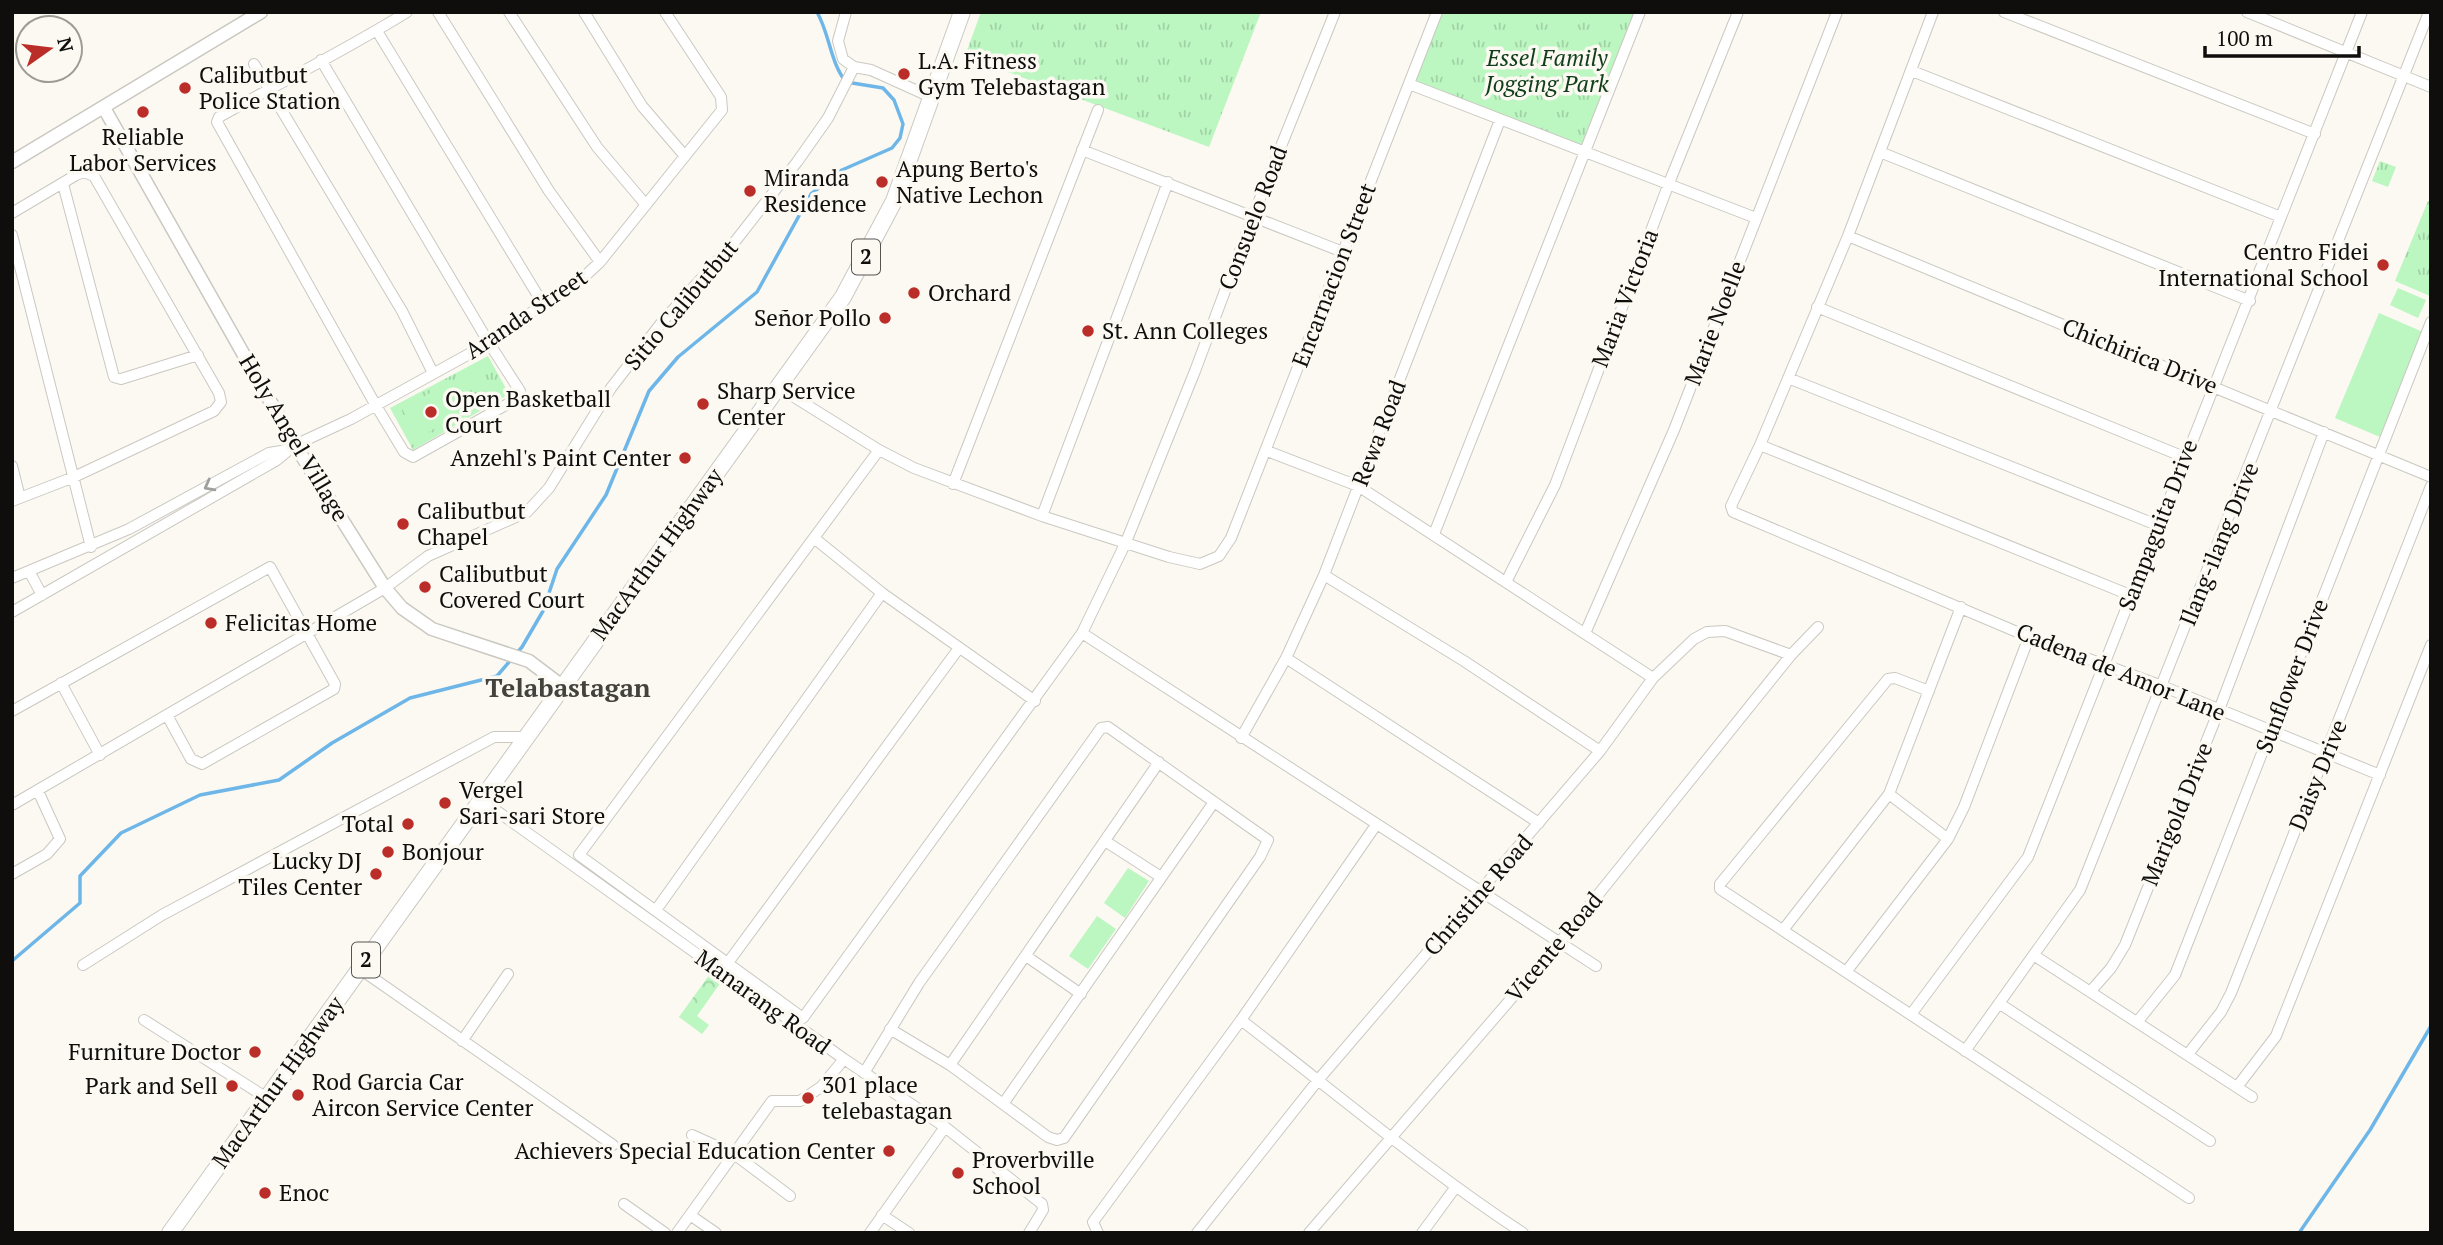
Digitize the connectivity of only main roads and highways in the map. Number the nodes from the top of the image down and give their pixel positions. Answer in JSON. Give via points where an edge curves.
{"nodes":[{"id":1,"x":962,"y":12,"type":"edge"},
{"id":2,"x":170,"y":1233,"type":"edge"}],
"edges":[{"from":1,"to":2,"type":"highway","name":"MacArthur Highway","number":"2","via":[[878,236],[843,297]]}]}
